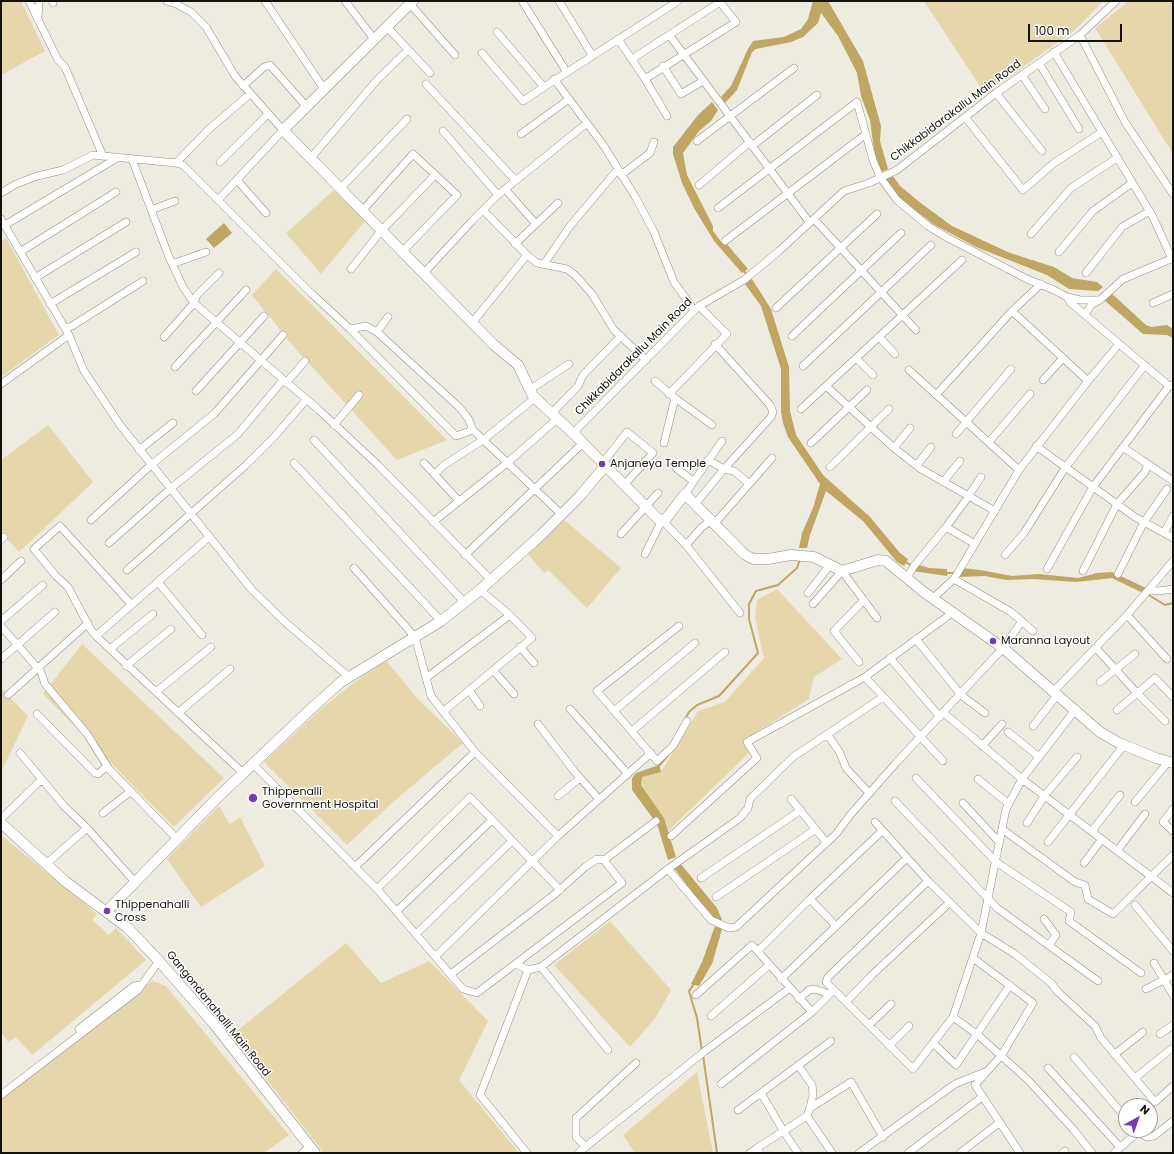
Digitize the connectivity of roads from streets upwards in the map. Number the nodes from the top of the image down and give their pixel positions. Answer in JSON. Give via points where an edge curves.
{"nodes":[{"id":1,"x":29,"y":1,"type":"edge"},
{"id":2,"x":39,"y":1,"type":"edge"},
{"id":3,"x":166,"y":1,"type":"edge"},
{"id":4,"x":265,"y":1,"type":"edge"},
{"id":5,"x":344,"y":1,"type":"edge"},
{"id":6,"x":522,"y":1,"type":"edge"},
{"id":7,"x":559,"y":1,"type":"edge"},
{"id":8,"x":678,"y":1,"type":"edge"},
{"id":9,"x":1116,"y":1,"type":"edge"},
{"id":10,"x":720,"y":2,"type":"edge"},
{"id":11,"x":412,"y":3,"type":"edge"},
{"id":12,"x":38,"y":17,"type":"junction"},
{"id":13,"x":386,"y":26,"type":"junction"},
{"id":14,"x":498,"y":32,"type":"dead end"},
{"id":15,"x":1080,"y":35,"type":"junction"},
{"id":16,"x":670,"y":36,"type":"junction"},
{"id":17,"x":374,"y":39,"type":"junction"},
{"id":18,"x":618,"y":39,"type":"junction"},
{"id":19,"x":408,"y":50,"type":"junction"},
{"id":20,"x":1054,"y":52,"type":"junction"},
{"id":21,"x":482,"y":53,"type":"dead end"},
{"id":22,"x":682,"y":54,"type":"junction"},
{"id":23,"x":455,"y":55,"type":"dead end"},
{"id":24,"x":592,"y":55,"type":"junction"},
{"id":25,"x":632,"y":59,"type":"junction"},
{"id":26,"x":1039,"y":63,"type":"junction"},
{"id":27,"x":663,"y":66,"type":"junction"},
{"id":28,"x":794,"y":68,"type":"dead end"},
{"id":29,"x":430,"y":72,"type":"dead end"},
{"id":30,"x":566,"y":72,"type":"junction"},
{"id":31,"x":1022,"y":75,"type":"junction"},
{"id":32,"x":554,"y":79,"type":"junction"},
{"id":33,"x":644,"y":79,"type":"junction"},
{"id":34,"x":703,"y":81,"type":"junction"},
{"id":35,"x":426,"y":84,"type":"dead end"},
{"id":36,"x":243,"y":86,"type":"junction"},
{"id":37,"x":544,"y":87,"type":"junction"},
{"id":38,"x":324,"y":89,"type":"junction"},
{"id":39,"x":996,"y":93,"type":"junction"},
{"id":40,"x":250,"y":94,"type":"junction"},
{"id":41,"x":817,"y":95,"type":"dead end"},
{"id":42,"x":568,"y":99,"type":"junction"},
{"id":43,"x":306,"y":106,"type":"junction"},
{"id":44,"x":1045,"y":108,"type":"dead end"},
{"id":45,"x":268,"y":114,"type":"junction"},
{"id":46,"x":667,"y":116,"type":"dead end"},
{"id":47,"x":730,"y":116,"type":"junction"},
{"id":48,"x":965,"y":117,"type":"junction"},
{"id":49,"x":407,"y":119,"type":"dead end"},
{"id":50,"x":587,"y":123,"type":"junction"},
{"id":51,"x":1078,"y":129,"type":"dead end"},
{"id":52,"x":284,"y":130,"type":"junction"},
{"id":53,"x":443,"y":131,"type":"dead end"},
{"id":54,"x":1102,"y":132,"type":"junction"},
{"id":55,"x":521,"y":134,"type":"dead end"},
{"id":56,"x":866,"y":134,"type":"junction"},
{"id":57,"x":697,"y":141,"type":"dead end"},
{"id":58,"x":654,"y":142,"type":"dead end"},
{"id":59,"x":751,"y":144,"type":"junction"},
{"id":60,"x":1042,"y":151,"type":"dead end"},
{"id":61,"x":103,"y":156,"type":"junction"},
{"id":62,"x":117,"y":158,"type":"junction"},
{"id":63,"x":1117,"y":158,"type":"junction"},
{"id":64,"x":132,"y":159,"type":"junction"},
{"id":65,"x":310,"y":159,"type":"junction"},
{"id":66,"x":220,"y":162,"type":"dead end"},
{"id":67,"x":176,"y":163,"type":"junction"},
{"id":68,"x":769,"y":168,"type":"junction"},
{"id":69,"x":620,"y":172,"type":"junction"},
{"id":70,"x":435,"y":175,"type":"junction"},
{"id":71,"x":880,"y":177,"type":"junction"},
{"id":72,"x":237,"y":180,"type":"junction"},
{"id":73,"x":515,"y":180,"type":"junction"},
{"id":74,"x":1132,"y":183,"type":"junction"},
{"id":75,"x":699,"y":186,"type":"dead end"},
{"id":76,"x":340,"y":189,"type":"junction"},
{"id":77,"x":505,"y":189,"type":"junction"},
{"id":78,"x":116,"y":192,"type":"dead end"},
{"id":79,"x":1,"y":193,"type":"edge"},
{"id":80,"x":787,"y":193,"type":"junction"},
{"id":81,"x":1173,"y":194,"type":"edge"},
{"id":82,"x":498,"y":195,"type":"junction"},
{"id":83,"x":218,"y":200,"type":"junction"},
{"id":84,"x":175,"y":201,"type":"dead end"},
{"id":85,"x":558,"y":203,"type":"dead end"},
{"id":86,"x":718,"y":208,"type":"dead end"},
{"id":87,"x":151,"y":210,"type":"junction"},
{"id":88,"x":483,"y":210,"type":"junction"},
{"id":89,"x":362,"y":211,"type":"junction"},
{"id":90,"x":1150,"y":211,"type":"junction"},
{"id":91,"x":266,"y":214,"type":"dead end"},
{"id":92,"x":877,"y":214,"type":"dead end"},
{"id":93,"x":812,"y":221,"type":"junction"},
{"id":94,"x":3,"y":222,"type":"edge"},
{"id":95,"x":126,"y":222,"type":"dead end"},
{"id":96,"x":536,"y":224,"type":"junction"},
{"id":97,"x":381,"y":231,"type":"junction"},
{"id":98,"x":901,"y":233,"type":"dead end"},
{"id":99,"x":1031,"y":234,"type":"dead end"},
{"id":100,"x":724,"y":241,"type":"dead end"},
{"id":101,"x":515,"y":244,"type":"junction"},
{"id":102,"x":931,"y":246,"type":"dead end"},
{"id":103,"x":840,"y":248,"type":"junction"},
{"id":104,"x":403,"y":251,"type":"junction"},
{"id":105,"x":20,"y":252,"type":"junction"},
{"id":106,"x":136,"y":252,"type":"dead end"},
{"id":107,"x":206,"y":252,"type":"dead end"},
{"id":108,"x":1059,"y":252,"type":"dead end"},
{"id":109,"x":527,"y":255,"type":"junction"},
{"id":110,"x":1172,"y":258,"type":"edge"},
{"id":111,"x":962,"y":260,"type":"dead end"},
{"id":112,"x":172,"y":264,"type":"junction"},
{"id":113,"x":544,"y":264,"type":"junction"},
{"id":114,"x":351,"y":269,"type":"dead end"},
{"id":115,"x":861,"y":271,"type":"junction"},
{"id":116,"x":219,"y":272,"type":"dead end"},
{"id":117,"x":424,"y":273,"type":"junction"},
{"id":118,"x":1086,"y":273,"type":"dead end"},
{"id":119,"x":35,"y":278,"type":"junction"},
{"id":120,"x":143,"y":281,"type":"dead end"},
{"id":121,"x":1041,"y":284,"type":"junction"},
{"id":122,"x":246,"y":290,"type":"dead end"},
{"id":123,"x":881,"y":292,"type":"junction"},
{"id":124,"x":1173,"y":294,"type":"edge"},
{"id":125,"x":1067,"y":297,"type":"junction"},
{"id":126,"x":1100,"y":300,"type":"junction"},
{"id":127,"x":194,"y":303,"type":"junction"},
{"id":128,"x":50,"y":304,"type":"junction"},
{"id":129,"x":1153,"y":304,"type":"dead end"},
{"id":130,"x":697,"y":308,"type":"junction"},
{"id":131,"x":776,"y":308,"type":"dead end"},
{"id":132,"x":1012,"y":311,"type":"junction"},
{"id":133,"x":1085,"y":314,"type":"junction"},
{"id":134,"x":902,"y":315,"type":"junction"},
{"id":135,"x":264,"y":316,"type":"dead end"},
{"id":136,"x":388,"y":317,"type":"dead end"},
{"id":137,"x":217,"y":323,"type":"junction"},
{"id":138,"x":472,"y":323,"type":"junction"},
{"id":139,"x":65,"y":328,"type":"junction"},
{"id":140,"x":350,"y":329,"type":"junction"},
{"id":141,"x":916,"y":330,"type":"dead end"},
{"id":142,"x":377,"y":332,"type":"junction"},
{"id":143,"x":69,"y":335,"type":"junction"},
{"id":144,"x":283,"y":335,"type":"dead end"},
{"id":145,"x":621,"y":336,"type":"junction"},
{"id":146,"x":792,"y":336,"type":"dead end"},
{"id":147,"x":164,"y":337,"type":"dead end"},
{"id":148,"x":878,"y":337,"type":"junction"},
{"id":149,"x":239,"y":342,"type":"junction"},
{"id":150,"x":715,"y":344,"type":"junction"},
{"id":151,"x":1119,"y":344,"type":"junction"},
{"id":152,"x":895,"y":354,"type":"dead end"},
{"id":153,"x":856,"y":358,"type":"junction"},
{"id":154,"x":1063,"y":358,"type":"junction"},
{"id":155,"x":646,"y":360,"type":"junction"},
{"id":156,"x":261,"y":361,"type":"junction"},
{"id":157,"x":305,"y":361,"type":"dead end"},
{"id":158,"x":569,"y":364,"type":"dead end"},
{"id":159,"x":1145,"y":365,"type":"junction"},
{"id":160,"x":803,"y":366,"type":"dead end"},
{"id":161,"x":175,"y":367,"type":"dead end"},
{"id":162,"x":1011,"y":369,"type":"dead end"},
{"id":163,"x":909,"y":370,"type":"dead end"},
{"id":164,"x":873,"y":375,"type":"dead end"},
{"id":165,"x":655,"y":380,"type":"dead end"},
{"id":166,"x":1043,"y":380,"type":"dead end"},
{"id":167,"x":285,"y":381,"type":"junction"},
{"id":168,"x":1088,"y":381,"type":"junction"},
{"id":169,"x":1,"y":384,"type":"edge"},
{"id":170,"x":826,"y":386,"type":"junction"},
{"id":171,"x":1171,"y":386,"type":"edge"},
{"id":172,"x":867,"y":390,"type":"dead end"},
{"id":173,"x":196,"y":391,"type":"dead end"},
{"id":174,"x":532,"y":394,"type":"junction"},
{"id":175,"x":1030,"y":394,"type":"dead end"},
{"id":176,"x":359,"y":395,"type":"dead end"},
{"id":177,"x":936,"y":395,"type":"junction"},
{"id":178,"x":672,"y":396,"type":"junction"},
{"id":179,"x":306,"y":400,"type":"junction"},
{"id":180,"x":849,"y":408,"type":"junction"},
{"id":181,"x":801,"y":409,"type":"dead end"},
{"id":182,"x":889,"y":409,"type":"dead end"},
{"id":183,"x":554,"y":416,"type":"junction"},
{"id":184,"x":966,"y":422,"type":"junction"},
{"id":185,"x":173,"y":423,"type":"dead end"},
{"id":186,"x":334,"y":425,"type":"junction"},
{"id":187,"x":712,"y":425,"type":"dead end"},
{"id":188,"x":870,"y":427,"type":"junction"},
{"id":189,"x":910,"y":428,"type":"dead end"},
{"id":190,"x":473,"y":430,"type":"junction"},
{"id":191,"x":956,"y":434,"type":"dead end"},
{"id":192,"x":314,"y":440,"type":"dead end"},
{"id":193,"x":483,"y":440,"type":"junction"},
{"id":194,"x":579,"y":440,"type":"junction"},
{"id":195,"x":722,"y":441,"type":"dead end"},
{"id":196,"x":989,"y":442,"type":"junction"},
{"id":197,"x":664,"y":443,"type":"dead end"},
{"id":198,"x":811,"y":443,"type":"dead end"},
{"id":199,"x":931,"y":446,"type":"dead end"},
{"id":200,"x":1036,"y":446,"type":"junction"},
{"id":201,"x":894,"y":448,"type":"junction"},
{"id":202,"x":1124,"y":448,"type":"junction"},
{"id":203,"x":139,"y":450,"type":"junction"},
{"id":204,"x":772,"y":458,"type":"dead end"},
{"id":205,"x":708,"y":460,"type":"junction"},
{"id":206,"x":960,"y":461,"type":"dead end"},
{"id":207,"x":294,"y":463,"type":"dead end"},
{"id":208,"x":424,"y":463,"type":"dead end"},
{"id":209,"x":507,"y":463,"type":"junction"},
{"id":210,"x":1148,"y":464,"type":"junction"},
{"id":211,"x":151,"y":465,"type":"junction"},
{"id":212,"x":603,"y":465,"type":"junction"},
{"id":213,"x":917,"y":465,"type":"junction"},
{"id":214,"x":830,"y":467,"type":"dead end"},
{"id":215,"x":676,"y":468,"type":"dead end"},
{"id":216,"x":724,"y":468,"type":"junction"},
{"id":217,"x":1065,"y":468,"type":"junction"},
{"id":218,"x":1019,"y":470,"type":"junction"},
{"id":219,"x":435,"y":474,"type":"junction"},
{"id":220,"x":981,"y":477,"type":"dead end"},
{"id":221,"x":693,"y":481,"type":"junction"},
{"id":222,"x":1173,"y":481,"type":"edge"},
{"id":223,"x":943,"y":482,"type":"junction"},
{"id":224,"x":748,"y":483,"type":"junction"},
{"id":225,"x":624,"y":485,"type":"junction"},
{"id":226,"x":1094,"y":487,"type":"junction"},
{"id":227,"x":535,"y":488,"type":"junction"},
{"id":228,"x":170,"y":489,"type":"junction"},
{"id":229,"x":1166,"y":490,"type":"dead end"},
{"id":230,"x":658,"y":493,"type":"dead end"},
{"id":231,"x":686,"y":494,"type":"junction"},
{"id":232,"x":967,"y":497,"type":"junction"},
{"id":233,"x":459,"y":501,"type":"junction"},
{"id":234,"x":696,"y":503,"type":"junction"},
{"id":235,"x":1117,"y":504,"type":"junction"},
{"id":236,"x":645,"y":506,"type":"junction"},
{"id":237,"x":995,"y":511,"type":"junction"},
{"id":238,"x":190,"y":514,"type":"junction"},
{"id":239,"x":562,"y":514,"type":"junction"},
{"id":240,"x":1173,"y":516,"type":"edge"},
{"id":241,"x":91,"y":520,"type":"dead end"},
{"id":242,"x":662,"y":520,"type":"junction"},
{"id":243,"x":433,"y":522,"type":"junction"},
{"id":244,"x":1144,"y":522,"type":"junction"},
{"id":245,"x":715,"y":523,"type":"junction"},
{"id":246,"x":946,"y":527,"type":"junction"},
{"id":247,"x":1164,"y":533,"type":"junction"},
{"id":248,"x":621,"y":534,"type":"dead end"},
{"id":249,"x":209,"y":537,"type":"junction"},
{"id":250,"x":1173,"y":538,"type":"edge"},
{"id":251,"x":109,"y":543,"type":"dead end"},
{"id":252,"x":975,"y":544,"type":"junction"},
{"id":253,"x":686,"y":545,"type":"junction"},
{"id":254,"x":646,"y":554,"type":"dead end"},
{"id":255,"x":465,"y":555,"type":"junction"},
{"id":256,"x":1005,"y":555,"type":"dead end"},
{"id":257,"x":22,"y":561,"type":"dead end"},
{"id":258,"x":1173,"y":561,"type":"edge"},
{"id":259,"x":830,"y":565,"type":"junction"},
{"id":260,"x":354,"y":568,"type":"dead end"},
{"id":261,"x":1047,"y":569,"type":"dead end"},
{"id":262,"x":127,"y":570,"type":"dead end"},
{"id":263,"x":842,"y":571,"type":"junction"},
{"id":264,"x":1083,"y":571,"type":"dead end"},
{"id":265,"x":910,"y":572,"type":"junction"},
{"id":266,"x":1118,"y":574,"type":"dead end"},
{"id":267,"x":955,"y":576,"type":"junction"},
{"id":268,"x":1,"y":580,"type":"edge"},
{"id":269,"x":491,"y":580,"type":"junction"},
{"id":270,"x":158,"y":582,"type":"junction"},
{"id":271,"x":42,"y":585,"type":"dead end"},
{"id":272,"x":1173,"y":588,"type":"edge"},
{"id":273,"x":480,"y":590,"type":"junction"},
{"id":274,"x":808,"y":593,"type":"dead end"},
{"id":275,"x":1146,"y":594,"type":"junction"},
{"id":276,"x":932,"y":599,"type":"junction"},
{"id":277,"x":864,"y":600,"type":"junction"},
{"id":278,"x":464,"y":602,"type":"junction"},
{"id":279,"x":131,"y":604,"type":"junction"},
{"id":280,"x":813,"y":604,"type":"dead end"},
{"id":281,"x":55,"y":612,"type":"dead end"},
{"id":282,"x":740,"y":613,"type":"dead end"},
{"id":283,"x":952,"y":613,"type":"junction"},
{"id":284,"x":153,"y":614,"type":"dead end"},
{"id":285,"x":510,"y":615,"type":"junction"},
{"id":286,"x":1127,"y":615,"type":"junction"},
{"id":287,"x":877,"y":618,"type":"dead end"},
{"id":288,"x":1,"y":621,"type":"edge"},
{"id":289,"x":440,"y":621,"type":"junction"},
{"id":290,"x":1022,"y":621,"type":"junction"},
{"id":291,"x":88,"y":623,"type":"junction"},
{"id":292,"x":1,"y":626,"type":"edge"},
{"id":293,"x":680,"y":626,"type":"dead end"},
{"id":294,"x":171,"y":629,"type":"dead end"},
{"id":295,"x":1032,"y":630,"type":"dead end"},
{"id":296,"x":202,"y":635,"type":"dead end"},
{"id":297,"x":96,"y":636,"type":"junction"},
{"id":298,"x":415,"y":637,"type":"junction"},
{"id":299,"x":916,"y":639,"type":"junction"},
{"id":300,"x":695,"y":643,"type":"dead end"},
{"id":301,"x":17,"y":644,"type":"junction"},
{"id":302,"x":211,"y":647,"type":"dead end"},
{"id":303,"x":520,"y":647,"type":"junction"},
{"id":304,"x":1003,"y":648,"type":"junction"},
{"id":305,"x":1096,"y":648,"type":"junction"},
{"id":306,"x":110,"y":649,"type":"junction"},
{"id":307,"x":725,"y":652,"type":"dead end"},
{"id":308,"x":1135,"y":654,"type":"dead end"},
{"id":309,"x":890,"y":658,"type":"junction"},
{"id":310,"x":1,"y":659,"type":"edge"},
{"id":311,"x":1166,"y":659,"type":"dead end"},
{"id":312,"x":859,"y":662,"type":"dead end"},
{"id":313,"x":534,"y":663,"type":"dead end"},
{"id":314,"x":126,"y":666,"type":"junction"},
{"id":315,"x":38,"y":668,"type":"junction"},
{"id":316,"x":230,"y":669,"type":"dead end"},
{"id":317,"x":493,"y":670,"type":"junction"},
{"id":318,"x":1116,"y":670,"type":"junction"},
{"id":319,"x":349,"y":677,"type":"junction"},
{"id":320,"x":864,"y":677,"type":"junction"},
{"id":321,"x":426,"y":678,"type":"junction"},
{"id":322,"x":1100,"y":682,"type":"dead end"},
{"id":323,"x":469,"y":690,"type":"junction"},
{"id":324,"x":156,"y":692,"type":"junction"},
{"id":325,"x":1056,"y":692,"type":"junction"},
{"id":326,"x":1136,"y":693,"type":"junction"},
{"id":327,"x":514,"y":694,"type":"dead end"},
{"id":328,"x":8,"y":695,"type":"dead end"},
{"id":329,"x":961,"y":695,"type":"junction"},
{"id":330,"x":883,"y":697,"type":"junction"},
{"id":331,"x":1173,"y":697,"type":"edge"},
{"id":332,"x":480,"y":706,"type":"dead end"},
{"id":333,"x":570,"y":709,"type":"dead end"},
{"id":334,"x":1076,"y":709,"type":"junction"},
{"id":335,"x":1117,"y":710,"type":"dead end"},
{"id":336,"x":444,"y":711,"type":"junction"},
{"id":337,"x":614,"y":711,"type":"junction"},
{"id":338,"x":178,"y":713,"type":"junction"},
{"id":339,"x":37,"y":714,"type":"dead end"},
{"id":340,"x":985,"y":714,"type":"dead end"},
{"id":341,"x":942,"y":715,"type":"junction"},
{"id":342,"x":687,"y":721,"type":"dead end"},
{"id":343,"x":1164,"y":721,"type":"dead end"},
{"id":344,"x":538,"y":724,"type":"dead end"},
{"id":345,"x":1002,"y":724,"type":"dead end"},
{"id":346,"x":1033,"y":726,"type":"dead end"},
{"id":347,"x":632,"y":731,"type":"junction"},
{"id":348,"x":1008,"y":732,"type":"dead end"},
{"id":349,"x":827,"y":734,"type":"junction"},
{"id":350,"x":921,"y":738,"type":"junction"},
{"id":351,"x":1124,"y":745,"type":"junction"},
{"id":352,"x":982,"y":746,"type":"junction"},
{"id":353,"x":475,"y":752,"type":"junction"},
{"id":354,"x":651,"y":753,"type":"junction"},
{"id":355,"x":20,"y":754,"type":"dead end"},
{"id":356,"x":1038,"y":756,"type":"junction"},
{"id":357,"x":1077,"y":758,"type":"dead end"},
{"id":358,"x":943,"y":760,"type":"dead end"},
{"id":359,"x":1170,"y":762,"type":"edge"},
{"id":360,"x":253,"y":764,"type":"junction"},
{"id":361,"x":107,"y":766,"type":"junction"},
{"id":362,"x":243,"y":773,"type":"junction"},
{"id":363,"x":628,"y":774,"type":"junction"},
{"id":364,"x":580,"y":778,"type":"junction"},
{"id":365,"x":916,"y":778,"type":"dead end"},
{"id":366,"x":978,"y":779,"type":"dead end"},
{"id":367,"x":1022,"y":779,"type":"junction"},
{"id":368,"x":41,"y":780,"type":"junction"},
{"id":369,"x":131,"y":791,"type":"junction"},
{"id":370,"x":869,"y":793,"type":"junction"},
{"id":371,"x":1045,"y":795,"type":"junction"},
{"id":372,"x":1120,"y":795,"type":"dead end"},
{"id":373,"x":558,"y":796,"type":"dead end"},
{"id":374,"x":598,"y":798,"type":"junction"},
{"id":375,"x":791,"y":799,"type":"dead end"},
{"id":376,"x":895,"y":801,"type":"dead end"},
{"id":377,"x":1135,"y":802,"type":"dead end"},
{"id":378,"x":963,"y":803,"type":"dead end"},
{"id":379,"x":1009,"y":804,"type":"junction"},
{"id":380,"x":1173,"y":809,"type":"edge"},
{"id":381,"x":801,"y":810,"type":"junction"},
{"id":382,"x":103,"y":813,"type":"dead end"},
{"id":383,"x":1068,"y":814,"type":"junction"},
{"id":384,"x":1145,"y":814,"type":"dead end"},
{"id":385,"x":1,"y":819,"type":"edge"},
{"id":386,"x":492,"y":820,"type":"junction"},
{"id":387,"x":656,"y":821,"type":"dead end"},
{"id":388,"x":875,"y":822,"type":"dead end"},
{"id":389,"x":1,"y":823,"type":"edge"},
{"id":390,"x":1027,"y":823,"type":"dead end"},
{"id":391,"x":88,"y":828,"type":"junction"},
{"id":392,"x":816,"y":829,"type":"junction"},
{"id":393,"x":1002,"y":829,"type":"junction"},
{"id":394,"x":882,"y":830,"type":"junction"},
{"id":395,"x":1092,"y":830,"type":"junction"},
{"id":396,"x":1173,"y":831,"type":"edge"},
{"id":397,"x":558,"y":836,"type":"junction"},
{"id":398,"x":671,"y":836,"type":"dead end"},
{"id":399,"x":177,"y":839,"type":"junction"},
{"id":400,"x":1102,"y":839,"type":"junction"},
{"id":401,"x":512,"y":841,"type":"junction"},
{"id":402,"x":826,"y":842,"type":"junction"},
{"id":403,"x":999,"y":842,"type":"junction"},
{"id":404,"x":1048,"y":842,"type":"dead end"},
{"id":405,"x":1117,"y":851,"type":"junction"},
{"id":406,"x":1173,"y":856,"type":"edge"},
{"id":407,"x":907,"y":858,"type":"junction"},
{"id":408,"x":604,"y":860,"type":"junction"},
{"id":409,"x":533,"y":862,"type":"junction"},
{"id":410,"x":996,"y":862,"type":"junction"},
{"id":411,"x":1084,"y":863,"type":"dead end"},
{"id":412,"x":46,"y":864,"type":"junction"},
{"id":413,"x":355,"y":867,"type":"junction"},
{"id":414,"x":668,"y":869,"type":"junction"},
{"id":415,"x":1151,"y":877,"type":"junction"},
{"id":416,"x":701,"y":878,"type":"dead end"},
{"id":417,"x":928,"y":881,"type":"junction"},
{"id":418,"x":135,"y":882,"type":"junction"},
{"id":419,"x":377,"y":889,"type":"junction"},
{"id":420,"x":560,"y":890,"type":"junction"},
{"id":421,"x":1173,"y":893,"type":"edge"},
{"id":422,"x":716,"y":896,"type":"dead end"},
{"id":423,"x":810,"y":899,"type":"junction"},
{"id":424,"x":989,"y":900,"type":"junction"},
{"id":425,"x":949,"y":903,"type":"junction"},
{"id":426,"x":1135,"y":905,"type":"dead end"},
{"id":427,"x":107,"y":911,"type":"junction"},
{"id":428,"x":397,"y":911,"type":"junction"},
{"id":429,"x":1044,"y":919,"type":"dead end"},
{"id":430,"x":835,"y":925,"type":"junction"},
{"id":431,"x":981,"y":933,"type":"junction"},
{"id":432,"x":416,"y":934,"type":"junction"},
{"id":433,"x":1049,"y":946,"type":"junction"},
{"id":434,"x":758,"y":951,"type":"junction"},
{"id":435,"x":1173,"y":951,"type":"edge"},
{"id":436,"x":436,"y":956,"type":"junction"},
{"id":437,"x":973,"y":958,"type":"junction"},
{"id":438,"x":159,"y":960,"type":"junction"},
{"id":439,"x":1154,"y":963,"type":"dead end"},
{"id":440,"x":516,"y":964,"type":"junction"},
{"id":441,"x":769,"y":965,"type":"junction"},
{"id":442,"x":541,"y":967,"type":"junction"},
{"id":443,"x":528,"y":970,"type":"junction"},
{"id":444,"x":1142,"y":973,"type":"dead end"},
{"id":445,"x":451,"y":974,"type":"junction"},
{"id":446,"x":1173,"y":975,"type":"edge"},
{"id":447,"x":781,"y":979,"type":"junction"},
{"id":448,"x":1164,"y":980,"type":"junction"},
{"id":449,"x":1098,"y":981,"type":"dead end"},
{"id":450,"x":141,"y":985,"type":"junction"},
{"id":451,"x":1010,"y":985,"type":"junction"},
{"id":452,"x":790,"y":988,"type":"junction"},
{"id":453,"x":1146,"y":989,"type":"dead end"},
{"id":454,"x":832,"y":992,"type":"junction"},
{"id":455,"x":696,"y":995,"type":"dead end"},
{"id":456,"x":1173,"y":995,"type":"edge"},
{"id":457,"x":799,"y":999,"type":"junction"},
{"id":458,"x":846,"y":1002,"type":"junction"},
{"id":459,"x":891,"y":1004,"type":"dead end"},
{"id":460,"x":812,"y":1012,"type":"junction"},
{"id":461,"x":711,"y":1016,"type":"dead end"},
{"id":462,"x":953,"y":1017,"type":"junction"},
{"id":463,"x":869,"y":1025,"type":"junction"},
{"id":464,"x":1173,"y":1025,"type":"edge"},
{"id":465,"x":909,"y":1026,"type":"dead end"},
{"id":466,"x":1142,"y":1032,"type":"dead end"},
{"id":467,"x":1160,"y":1034,"type":"dead end"},
{"id":468,"x":978,"y":1035,"type":"junction"},
{"id":469,"x":831,"y":1040,"type":"dead end"},
{"id":470,"x":933,"y":1043,"type":"junction"},
{"id":471,"x":890,"y":1046,"type":"junction"},
{"id":472,"x":1171,"y":1049,"type":"dead end"},
{"id":473,"x":608,"y":1050,"type":"dead end"},
{"id":474,"x":1115,"y":1054,"type":"junction"},
{"id":475,"x":1001,"y":1056,"type":"junction"},
{"id":476,"x":1074,"y":1056,"type":"dead end"},
{"id":477,"x":636,"y":1063,"type":"dead end"},
{"id":478,"x":798,"y":1065,"type":"junction"},
{"id":479,"x":1048,"y":1068,"type":"dead end"},
{"id":480,"x":987,"y":1071,"type":"junction"},
{"id":481,"x":1135,"y":1078,"type":"junction"},
{"id":482,"x":721,"y":1084,"type":"dead end"},
{"id":483,"x":1173,"y":1086,"type":"edge"},
{"id":484,"x":1,"y":1091,"type":"edge"},
{"id":485,"x":761,"y":1093,"type":"junction"},
{"id":486,"x":1,"y":1095,"type":"edge"},
{"id":487,"x":982,"y":1097,"type":"junction"},
{"id":488,"x":810,"y":1108,"type":"junction"},
{"id":489,"x":1118,"y":1108,"type":"edge"},
{"id":490,"x":738,"y":1110,"type":"dead end"},
{"id":491,"x":807,"y":1116,"type":"junction"},
{"id":492,"x":1173,"y":1121,"type":"edge"},
{"id":493,"x":999,"y":1123,"type":"junction"},
{"id":494,"x":784,"y":1132,"type":"junction"},
{"id":495,"x":1158,"y":1133,"type":"edge"},
{"id":496,"x":883,"y":1137,"type":"junction"},
{"id":497,"x":1130,"y":1138,"type":"edge"},
{"id":498,"x":586,"y":1147,"type":"junction"},
{"id":499,"x":1120,"y":1148,"type":"junction"},
{"id":500,"x":758,"y":1150,"type":"edge"},
{"id":501,"x":309,"y":1151,"type":"edge"},
{"id":502,"x":1016,"y":1152,"type":"edge"},
{"id":503,"x":527,"y":1153,"type":"edge"},
{"id":504,"x":578,"y":1153,"type":"edge"},
{"id":505,"x":750,"y":1153,"type":"edge"},
{"id":506,"x":798,"y":1153,"type":"edge"},
{"id":507,"x":832,"y":1153,"type":"edge"},
{"id":508,"x":859,"y":1153,"type":"edge"},
{"id":509,"x":908,"y":1153,"type":"edge"},
{"id":510,"x":960,"y":1153,"type":"edge"},
{"id":511,"x":1092,"y":1153,"type":"edge"},
{"id":512,"x":1114,"y":1153,"type":"edge"}],
"edges":[{"from":1,"to":12,"type":"street"},
{"from":2,"to":12,"type":"street"},
{"from":3,"to":36,"type":"street","via":[[191,12],[206,27],[234,76]]},
{"from":4,"to":38,"type":"street"},
{"from":5,"to":17,"type":"street"},
{"from":6,"to":30,"type":"street"},
{"from":7,"to":24,"type":"street"},
{"from":8,"to":18,"type":"street"},
{"from":9,"to":15,"type":"street","name":"Chikkabidarakallu Main Road"},
{"from":10,"to":16,"type":"street"},
{"from":10,"to":22,"type":"street","via":[[736,22]]},
{"from":11,"to":13,"type":"street"},
{"from":11,"to":23,"type":"street"},
{"from":12,"to":61,"type":"street","via":[[58,60],[65,67]]},
{"from":13,"to":17,"type":"street"},
{"from":13,"to":19,"type":"street"},
{"from":14,"to":37,"type":"street"},
{"from":15,"to":20,"type":"street","name":"Chikkabidarakallu Main Road"},
{"from":15,"to":81,"type":"street","via":[[1125,122]]},
{"from":16,"to":22,"type":"street"},
{"from":16,"to":25,"type":"street"},
{"from":17,"to":38,"type":"street"},
{"from":18,"to":24,"type":"street"},
{"from":18,"to":25,"type":"street"},
{"from":19,"to":29,"type":"street"},
{"from":19,"to":65,"type":"street","via":[[377,80]]},
{"from":20,"to":26,"type":"street","name":"Chikkabidarakallu Main Road"},
{"from":20,"to":54,"type":"street"},
{"from":21,"to":37,"type":"street","via":[[523,101]]},
{"from":22,"to":27,"type":"street"},
{"from":22,"to":34,"type":"street"},
{"from":24,"to":30,"type":"street"},
{"from":25,"to":33,"type":"street"},
{"from":26,"to":31,"type":"street","name":"Chikkabidarakallu Main Road"},
{"from":26,"to":51,"type":"street"},
{"from":27,"to":33,"type":"street"},
{"from":27,"to":34,"type":"street","via":[[681,94]]},
{"from":28,"to":47,"type":"street"},
{"from":30,"to":32,"type":"street"},
{"from":31,"to":39,"type":"street","name":"Chikkabidarakallu Main Road"},
{"from":31,"to":44,"type":"street"},
{"from":32,"to":37,"type":"street"},
{"from":32,"to":42,"type":"street"},
{"from":33,"to":46,"type":"street"},
{"from":34,"to":47,"type":"street"},
{"from":35,"to":73,"type":"street"},
{"from":36,"to":40,"type":"street"},
{"from":36,"to":43,"type":"street","via":[[264,67],[270,65]]},
{"from":38,"to":43,"type":"street"},
{"from":39,"to":48,"type":"street","name":"Chikkabidarakallu Main Road"},
{"from":39,"to":60,"type":"street"},
{"from":40,"to":45,"type":"street"},
{"from":40,"to":67,"type":"street","via":[[209,129]]},
{"from":41,"to":59,"type":"street"},
{"from":42,"to":50,"type":"street"},
{"from":42,"to":55,"type":"street"},
{"from":43,"to":52,"type":"street"},
{"from":45,"to":52,"type":"street"},
{"from":45,"to":66,"type":"street"},
{"from":47,"to":57,"type":"street"},
{"from":47,"to":59,"type":"street"},
{"from":48,"to":54,"type":"street","via":[[1024,190],[1054,163]]},
{"from":48,"to":71,"type":"street","name":"Chikkabidarakallu Main Road","via":[[892,172]]},
{"from":49,"to":76,"type":"street"},
{"from":50,"to":69,"type":"street"},
{"from":50,"to":73,"type":"street"},
{"from":52,"to":65,"type":"street"},
{"from":52,"to":72,"type":"street"},
{"from":53,"to":82,"type":"street"},
{"from":54,"to":63,"type":"street"},
{"from":56,"to":68,"type":"street","via":[[857,102]]},
{"from":56,"to":71,"type":"street"},
{"from":56,"to":80,"type":"street"},
{"from":58,"to":69,"type":"street","via":[[650,154]]},
{"from":59,"to":68,"type":"street"},
{"from":59,"to":75,"type":"street"},
{"from":61,"to":62,"type":"street"},
{"from":61,"to":79,"type":"street","via":[[93,155],[63,170],[16,184]]},
{"from":62,"to":64,"type":"street"},
{"from":62,"to":94,"type":"street"},
{"from":63,"to":74,"type":"street"},
{"from":63,"to":99,"type":"street","via":[[1071,188]]},
{"from":64,"to":67,"type":"street"},
{"from":64,"to":87,"type":"street"},
{"from":65,"to":76,"type":"street"},
{"from":67,"to":83,"type":"street","via":[[182,165]]},
{"from":68,"to":80,"type":"street"},
{"from":68,"to":86,"type":"street"},
{"from":69,"to":113,"type":"street","via":[[570,226]]},
{"from":69,"to":130,"type":"street","via":[[654,232],[674,282]]},
{"from":70,"to":89,"type":"street","via":[[413,154]]},
{"from":70,"to":97,"type":"street"},
{"from":70,"to":104,"type":"street","via":[[457,195]]},
{"from":71,"to":93,"type":"street","name":"Chikkabidarakallu Main Road","via":[[844,191]]},
{"from":71,"to":121,"type":"street","via":[[897,200],[928,226]]},
{"from":72,"to":83,"type":"street"},
{"from":72,"to":91,"type":"street"},
{"from":73,"to":77,"type":"street"},
{"from":74,"to":90,"type":"street"},
{"from":74,"to":108,"type":"street","via":[[1093,211]]},
{"from":76,"to":89,"type":"street"},
{"from":77,"to":82,"type":"street"},
{"from":77,"to":96,"type":"street"},
{"from":78,"to":105,"type":"street"},
{"from":80,"to":93,"type":"street"},
{"from":80,"to":100,"type":"street"},
{"from":82,"to":88,"type":"street"},
{"from":83,"to":140,"type":"street"},
{"from":84,"to":87,"type":"street"},
{"from":85,"to":96,"type":"street"},
{"from":87,"to":112,"type":"street"},
{"from":88,"to":101,"type":"street"},
{"from":88,"to":117,"type":"street"},
{"from":89,"to":97,"type":"street"},
{"from":90,"to":110,"type":"street"},
{"from":90,"to":118,"type":"street","via":[[1122,227]]},
{"from":92,"to":103,"type":"street"},
{"from":93,"to":103,"type":"street"},
{"from":93,"to":130,"type":"street","name":"Chikkabidarakallu Main Road","via":[[746,278]]},
{"from":94,"to":105,"type":"street"},
{"from":95,"to":119,"type":"street"},
{"from":96,"to":101,"type":"street"},
{"from":97,"to":104,"type":"street"},
{"from":97,"to":114,"type":"street"},
{"from":98,"to":115,"type":"street"},
{"from":101,"to":109,"type":"street"},
{"from":102,"to":123,"type":"street"},
{"from":103,"to":115,"type":"street"},
{"from":103,"to":131,"type":"street"},
{"from":104,"to":117,"type":"street"},
{"from":105,"to":119,"type":"street"},
{"from":106,"to":128,"type":"street"},
{"from":107,"to":112,"type":"street"},
{"from":109,"to":113,"type":"street"},
{"from":109,"to":138,"type":"street"},
{"from":110,"to":126,"type":"street","via":[[1123,279]]},
{"from":111,"to":134,"type":"street"},
{"from":112,"to":127,"type":"street"},
{"from":113,"to":145,"type":"street","via":[[567,269],[575,275],[592,294],[614,330]]},
{"from":115,"to":123,"type":"street"},
{"from":115,"to":146,"type":"street"},
{"from":116,"to":127,"type":"street","via":[[197,295]]},
{"from":117,"to":138,"type":"street"},
{"from":119,"to":128,"type":"street"},
{"from":120,"to":139,"type":"street"},
{"from":121,"to":125,"type":"street"},
{"from":121,"to":132,"type":"street"},
{"from":122,"to":137,"type":"street"},
{"from":123,"to":134,"type":"street"},
{"from":123,"to":160,"type":"street"},
{"from":124,"to":129,"type":"street"},
{"from":125,"to":126,"type":"street"},
{"from":125,"to":133,"type":"street"},
{"from":126,"to":133,"type":"street","via":[[1091,305]]},
{"from":127,"to":137,"type":"street"},
{"from":127,"to":147,"type":"street"},
{"from":128,"to":139,"type":"street"},
{"from":130,"to":150,"type":"street","via":[[726,334]]},
{"from":130,"to":155,"type":"street","name":"Chikkabidarakallu Main Road"},
{"from":132,"to":154,"type":"street"},
{"from":132,"to":177,"type":"street"},
{"from":133,"to":151,"type":"street"},
{"from":134,"to":141,"type":"street"},
{"from":134,"to":148,"type":"street"},
{"from":135,"to":149,"type":"street"},
{"from":136,"to":142,"type":"street"},
{"from":137,"to":149,"type":"street"},
{"from":137,"to":161,"type":"street"},
{"from":138,"to":174,"type":"street","via":[[518,365]]},
{"from":139,"to":143,"type":"street"},
{"from":140,"to":142,"type":"street","via":[[366,326]]},
{"from":140,"to":190,"type":"street","via":[[456,436]]},
{"from":142,"to":190,"type":"street","via":[[459,407]]},
{"from":143,"to":169,"type":"street"},
{"from":143,"to":203,"type":"street","via":[[84,371]]},
{"from":144,"to":156,"type":"street"},
{"from":145,"to":155,"type":"street"},
{"from":145,"to":183,"type":"street","via":[[583,375],[578,386]]},
{"from":148,"to":152,"type":"street"},
{"from":148,"to":153,"type":"street"},
{"from":149,"to":156,"type":"street"},
{"from":149,"to":173,"type":"street"},
{"from":150,"to":178,"type":"street"},
{"from":150,"to":216,"type":"street","via":[[770,405],[773,412]]},
{"from":151,"to":159,"type":"street"},
{"from":151,"to":168,"type":"street"},
{"from":153,"to":164,"type":"street"},
{"from":153,"to":170,"type":"street"},
{"from":154,"to":166,"type":"street"},
{"from":154,"to":168,"type":"street"},
{"from":155,"to":194,"type":"street","name":"Chikkabidarakallu Main Road","via":[[576,430]]},
{"from":156,"to":167,"type":"street"},
{"from":156,"to":211,"type":"street","via":[[215,413]]},
{"from":157,"to":167,"type":"street"},
{"from":158,"to":174,"type":"street"},
{"from":159,"to":171,"type":"street"},
{"from":159,"to":217,"type":"street"},
{"from":162,"to":184,"type":"street"},
{"from":163,"to":177,"type":"street"},
{"from":165,"to":178,"type":"street"},
{"from":167,"to":179,"type":"street"},
{"from":167,"to":228,"type":"street","via":[[238,434]]},
{"from":168,"to":200,"type":"street"},
{"from":170,"to":180,"type":"street"},
{"from":170,"to":181,"type":"street"},
{"from":171,"to":202,"type":"street"},
{"from":172,"to":180,"type":"street"},
{"from":174,"to":183,"type":"street"},
{"from":174,"to":193,"type":"street"},
{"from":175,"to":196,"type":"street"},
{"from":176,"to":186,"type":"street"},
{"from":177,"to":184,"type":"street"},
{"from":178,"to":187,"type":"street"},
{"from":178,"to":197,"type":"street","via":[[669,429]]},
{"from":179,"to":186,"type":"street"},
{"from":179,"to":238,"type":"street","via":[[246,465]]},
{"from":180,"to":188,"type":"street"},
{"from":180,"to":198,"type":"street"},
{"from":182,"to":188,"type":"street"},
{"from":183,"to":194,"type":"street"},
{"from":183,"to":209,"type":"street"},
{"from":184,"to":191,"type":"street"},
{"from":184,"to":196,"type":"street"},
{"from":185,"to":203,"type":"street"},
{"from":186,"to":243,"type":"street","via":[[378,465]]},
{"from":188,"to":201,"type":"street"},
{"from":188,"to":214,"type":"street"},
{"from":189,"to":201,"type":"street"},
{"from":190,"to":193,"type":"street"},
{"from":192,"to":278,"type":"street"},
{"from":193,"to":209,"type":"street"},
{"from":193,"to":219,"type":"street","via":[[444,465]]},
{"from":194,"to":212,"type":"street"},
{"from":194,"to":227,"type":"street","name":"Chikkabidarakallu Main Road"},
{"from":195,"to":205,"type":"street"},
{"from":196,"to":218,"type":"street"},
{"from":199,"to":213,"type":"street"},
{"from":200,"to":217,"type":"street"},
{"from":200,"to":218,"type":"street"},
{"from":201,"to":213,"type":"street"},
{"from":202,"to":210,"type":"street"},
{"from":202,"to":226,"type":"street"},
{"from":203,"to":211,"type":"street"},
{"from":204,"to":224,"type":"street"},
{"from":205,"to":216,"type":"street"},
{"from":205,"to":221,"type":"street"},
{"from":206,"to":223,"type":"street"},
{"from":207,"to":289,"type":"street"},
{"from":208,"to":219,"type":"street"},
{"from":209,"to":227,"type":"street"},
{"from":209,"to":233,"type":"street"},
{"from":210,"to":222,"type":"street"},
{"from":210,"to":235,"type":"street","via":[[1145,472]]},
{"from":211,"to":228,"type":"street"},
{"from":211,"to":241,"type":"street"},
{"from":212,"to":225,"type":"street"},
{"from":212,"to":225,"type":"street","via":[[627,432],[654,453]]},
{"from":212,"to":239,"type":"street"},
{"from":213,"to":223,"type":"street"},
{"from":215,"to":221,"type":"street"},
{"from":216,"to":224,"type":"street","via":[[734,471]]},
{"from":216,"to":234,"type":"street"},
{"from":217,"to":226,"type":"street"},
{"from":217,"to":256,"type":"street","via":[[1024,533]]},
{"from":218,"to":237,"type":"street"},
{"from":219,"to":233,"type":"street"},
{"from":220,"to":232,"type":"street"},
{"from":221,"to":231,"type":"street"},
{"from":223,"to":232,"type":"street"},
{"from":224,"to":245,"type":"street"},
{"from":225,"to":236,"type":"street"},
{"from":226,"to":235,"type":"street"},
{"from":226,"to":261,"type":"street"},
{"from":227,"to":239,"type":"street"},
{"from":227,"to":255,"type":"street","name":"Chikkabidarakallu Main Road"},
{"from":228,"to":238,"type":"street"},
{"from":228,"to":251,"type":"street"},
{"from":229,"to":244,"type":"street"},
{"from":230,"to":236,"type":"street"},
{"from":231,"to":234,"type":"street"},
{"from":231,"to":242,"type":"street"},
{"from":232,"to":237,"type":"street"},
{"from":232,"to":246,"type":"street"},
{"from":233,"to":243,"type":"street"},
{"from":234,"to":245,"type":"street"},
{"from":235,"to":244,"type":"street"},
{"from":235,"to":264,"type":"street"},
{"from":236,"to":242,"type":"street"},
{"from":236,"to":248,"type":"street"},
{"from":237,"to":252,"type":"street"},
{"from":238,"to":249,"type":"street"},
{"from":238,"to":262,"type":"street"},
{"from":239,"to":269,"type":"street"},
{"from":240,"to":247,"type":"street"},
{"from":242,"to":253,"type":"street"},
{"from":242,"to":254,"type":"street"},
{"from":243,"to":255,"type":"street"},
{"from":244,"to":247,"type":"street"},
{"from":244,"to":266,"type":"street"},
{"from":245,"to":253,"type":"street","via":[[709,522],[702,527]]},
{"from":245,"to":259,"type":"street","via":[[744,554],[753,559],[791,555],[814,557]]},
{"from":246,"to":252,"type":"street"},
{"from":246,"to":265,"type":"street"},
{"from":247,"to":250,"type":"street"},
{"from":249,"to":270,"type":"street"},
{"from":249,"to":319,"type":"street","via":[[252,590]]},
{"from":252,"to":267,"type":"street"},
{"from":253,"to":282,"type":"street"},
{"from":255,"to":269,"type":"street"},
{"from":257,"to":268,"type":"street"},
{"from":258,"to":275,"type":"street"},
{"from":259,"to":263,"type":"street"},
{"from":259,"to":274,"type":"street"},
{"from":260,"to":298,"type":"street"},
{"from":263,"to":265,"type":"street","via":[[881,559]]},
{"from":263,"to":277,"type":"street"},
{"from":263,"to":280,"type":"street"},
{"from":265,"to":276,"type":"street"},
{"from":267,"to":276,"type":"street"},
{"from":267,"to":290,"type":"street"},
{"from":269,"to":273,"type":"street"},
{"from":270,"to":279,"type":"street"},
{"from":270,"to":296,"type":"street"},
{"from":271,"to":288,"type":"street"},
{"from":272,"to":275,"type":"street"},
{"from":273,"to":278,"type":"street"},
{"from":273,"to":285,"type":"street"},
{"from":275,"to":286,"type":"street"},
{"from":276,"to":283,"type":"street"},
{"from":277,"to":287,"type":"street"},
{"from":277,"to":312,"type":"street","via":[[834,631]]},
{"from":278,"to":289,"type":"street"},
{"from":279,"to":291,"type":"street","via":[[60,526],[34,549],[68,587]]},
{"from":279,"to":297,"type":"street"},
{"from":281,"to":301,"type":"street"},
{"from":283,"to":299,"type":"street"},
{"from":283,"to":304,"type":"street"},
{"from":284,"to":306,"type":"street"},
{"from":285,"to":303,"type":"street","via":[[532,638]]},
{"from":285,"to":321,"type":"street"},
{"from":286,"to":305,"type":"street"},
{"from":286,"to":311,"type":"street"},
{"from":289,"to":298,"type":"street"},
{"from":290,"to":295,"type":"street"},
{"from":290,"to":304,"type":"street"},
{"from":291,"to":297,"type":"street"},
{"from":291,"to":315,"type":"street"},
{"from":292,"to":301,"type":"street"},
{"from":293,"to":337,"type":"street","via":[[597,691]]},
{"from":294,"to":314,"type":"street"},
{"from":297,"to":306,"type":"street"},
{"from":298,"to":319,"type":"street"},
{"from":298,"to":321,"type":"street"},
{"from":299,"to":309,"type":"street"},
{"from":299,"to":329,"type":"street"},
{"from":300,"to":337,"type":"street"},
{"from":301,"to":310,"type":"street"},
{"from":301,"to":315,"type":"street"},
{"from":302,"to":324,"type":"street"},
{"from":303,"to":313,"type":"street"},
{"from":303,"to":317,"type":"street"},
{"from":304,"to":325,"type":"street"},
{"from":304,"to":329,"type":"street"},
{"from":305,"to":318,"type":"street"},
{"from":305,"to":325,"type":"street"},
{"from":306,"to":314,"type":"street"},
{"from":307,"to":347,"type":"street"},
{"from":308,"to":318,"type":"street"},
{"from":309,"to":320,"type":"street"},
{"from":309,"to":341,"type":"street"},
{"from":314,"to":324,"type":"street"},
{"from":315,"to":328,"type":"street"},
{"from":315,"to":361,"type":"street","via":[[45,684],[87,734]]},
{"from":316,"to":338,"type":"street"},
{"from":317,"to":323,"type":"street"},
{"from":317,"to":327,"type":"street"},
{"from":318,"to":322,"type":"street"},
{"from":318,"to":326,"type":"street"},
{"from":319,"to":360,"type":"street","via":[[314,706]]},
{"from":320,"to":330,"type":"street"},
{"from":320,"to":398,"type":"street","via":[[747,742],[757,758]]},
{"from":321,"to":336,"type":"street","via":[[431,696]]},
{"from":323,"to":332,"type":"street"},
{"from":323,"to":336,"type":"street"},
{"from":324,"to":338,"type":"street"},
{"from":325,"to":334,"type":"street"},
{"from":325,"to":346,"type":"street"},
{"from":326,"to":331,"type":"street","via":[[1155,678]]},
{"from":326,"to":335,"type":"street"},
{"from":326,"to":343,"type":"street"},
{"from":329,"to":340,"type":"street"},
{"from":329,"to":341,"type":"street"},
{"from":330,"to":349,"type":"street"},
{"from":330,"to":350,"type":"street"},
{"from":333,"to":363,"type":"street"},
{"from":334,"to":351,"type":"street","via":[[1100,732]]},
{"from":334,"to":356,"type":"street"},
{"from":336,"to":353,"type":"street"},
{"from":337,"to":347,"type":"street"},
{"from":338,"to":362,"type":"street"},
{"from":339,"to":361,"type":"street","via":[[95,773],[98,774]]},
{"from":341,"to":350,"type":"street"},
{"from":341,"to":352,"type":"street"},
{"from":342,"to":354,"type":"street","via":[[673,746],[657,761]]},
{"from":344,"to":364,"type":"street"},
{"from":345,"to":352,"type":"street"},
{"from":347,"to":354,"type":"street"},
{"from":348,"to":356,"type":"street"},
{"from":349,"to":370,"type":"street","via":[[840,753],[846,768]]},
{"from":349,"to":414,"type":"street","via":[[781,768],[750,799],[748,808],[740,818]]},
{"from":350,"to":358,"type":"street"},
{"from":350,"to":370,"type":"street"},
{"from":351,"to":359,"type":"street"},
{"from":351,"to":383,"type":"street"},
{"from":352,"to":367,"type":"street"},
{"from":353,"to":397,"type":"street"},
{"from":353,"to":413,"type":"street"},
{"from":354,"to":363,"type":"street"},
{"from":355,"to":368,"type":"street"},
{"from":356,"to":367,"type":"street"},
{"from":357,"to":371,"type":"street"},
{"from":359,"to":377,"type":"street"},
{"from":360,"to":362,"type":"street"},
{"from":360,"to":413,"type":"street"},
{"from":361,"to":369,"type":"street"},
{"from":362,"to":399,"type":"street"},
{"from":363,"to":374,"type":"street"},
{"from":364,"to":373,"type":"street"},
{"from":364,"to":374,"type":"street"},
{"from":365,"to":410,"type":"street"},
{"from":366,"to":379,"type":"street"},
{"from":367,"to":371,"type":"street"},
{"from":367,"to":379,"type":"street"},
{"from":368,"to":385,"type":"street"},
{"from":368,"to":391,"type":"street"},
{"from":369,"to":382,"type":"street"},
{"from":369,"to":399,"type":"street"},
{"from":370,"to":402,"type":"street","via":[[836,834]]},
{"from":371,"to":383,"type":"street"},
{"from":371,"to":390,"type":"street"},
{"from":372,"to":395,"type":"street"},
{"from":374,"to":397,"type":"street"},
{"from":375,"to":381,"type":"street"},
{"from":376,"to":424,"type":"street"},
{"from":378,"to":403,"type":"street"},
{"from":379,"to":393,"type":"street"},
{"from":380,"to":396,"type":"street","via":[[1163,822]]},
{"from":381,"to":392,"type":"street"},
{"from":381,"to":416,"type":"street"},
{"from":383,"to":395,"type":"street"},
{"from":383,"to":404,"type":"street"},
{"from":384,"to":405,"type":"street"},
{"from":386,"to":401,"type":"street"},
{"from":386,"to":419,"type":"street","via":[[470,797]]},
{"from":386,"to":428,"type":"street"},
{"from":387,"to":408,"type":"street"},
{"from":388,"to":394,"type":"street"},
{"from":389,"to":412,"type":"street","name":"Gangondanahalli Main Road"},
{"from":391,"to":412,"type":"street"},
{"from":391,"to":418,"type":"street"},
{"from":392,"to":402,"type":"street"},
{"from":392,"to":422,"type":"street"},
{"from":393,"to":403,"type":"street"},
{"from":393,"to":415,"type":"street","via":[[1075,882],[1085,885],[1088,899],[1113,914]]},
{"from":394,"to":407,"type":"street"},
{"from":394,"to":423,"type":"street"},
{"from":395,"to":400,"type":"street"},
{"from":397,"to":409,"type":"street"},
{"from":399,"to":418,"type":"street"},
{"from":400,"to":405,"type":"street"},
{"from":400,"to":411,"type":"street"},
{"from":401,"to":409,"type":"street"},
{"from":401,"to":432,"type":"street"},
{"from":402,"to":414,"type":"street","via":[[732,928],[717,924],[706,916]]},
{"from":403,"to":410,"type":"street"},
{"from":405,"to":415,"type":"street"},
{"from":406,"to":415,"type":"street"},
{"from":407,"to":417,"type":"street"},
{"from":407,"to":430,"type":"street"},
{"from":408,"to":420,"type":"street","via":[[597,859],[585,867]]},
{"from":408,"to":440,"type":"street","via":[[622,883]]},
{"from":409,"to":420,"type":"street"},
{"from":409,"to":436,"type":"street"},
{"from":410,"to":424,"type":"street"},
{"from":410,"to":444,"type":"street","via":[[1071,912],[1069,921]]},
{"from":412,"to":427,"type":"street","name":"Gangondanahalli Main Road","via":[[91,902]]},
{"from":413,"to":419,"type":"street"},
{"from":414,"to":442,"type":"street"},
{"from":415,"to":421,"type":"street"},
{"from":417,"to":425,"type":"street"},
{"from":417,"to":454,"type":"street","via":[[828,977],[826,984]]},
{"from":418,"to":427,"type":"street"},
{"from":419,"to":428,"type":"street"},
{"from":420,"to":445,"type":"street"},
{"from":423,"to":430,"type":"street"},
{"from":423,"to":434,"type":"street"},
{"from":424,"to":431,"type":"street"},
{"from":424,"to":433,"type":"street"},
{"from":425,"to":431,"type":"street"},
{"from":425,"to":458,"type":"street"},
{"from":426,"to":435,"type":"street"},
{"from":427,"to":438,"type":"street","name":"Gangondanahalli Main Road","via":[[128,928]]},
{"from":428,"to":432,"type":"street"},
{"from":429,"to":433,"type":"street","via":[[1056,935]]},
{"from":430,"to":447,"type":"street"},
{"from":431,"to":437,"type":"street"},
{"from":431,"to":474,"type":"street","via":[[1015,954],[1051,983],[1095,1026],[1101,1038]]},
{"from":432,"to":436,"type":"street"},
{"from":433,"to":449,"type":"street"},
{"from":434,"to":441,"type":"street"},
{"from":434,"to":455,"type":"street","via":[[752,945]]},
{"from":436,"to":445,"type":"street"},
{"from":437,"to":451,"type":"street"},
{"from":437,"to":462,"type":"street"},
{"from":438,"to":450,"type":"street"},
{"from":438,"to":501,"type":"street","name":"Gangondanahalli Main Road","via":[[214,1024]]},
{"from":439,"to":448,"type":"street"},
{"from":440,"to":443,"type":"street"},
{"from":440,"to":445,"type":"street","via":[[477,993],[463,988]]},
{"from":441,"to":447,"type":"street"},
{"from":441,"to":461,"type":"street"},
{"from":442,"to":443,"type":"street"},
{"from":442,"to":473,"type":"street"},
{"from":443,"to":503,"type":"street","via":[[480,1095]]},
{"from":446,"to":448,"type":"street"},
{"from":447,"to":452,"type":"street"},
{"from":448,"to":453,"type":"street"},
{"from":448,"to":456,"type":"street"},
{"from":450,"to":484,"type":"street","via":[[134,986]]},
{"from":450,"to":486,"type":"street","via":[[138,990]]},
{"from":451,"to":468,"type":"street"},
{"from":451,"to":475,"type":"street","via":[[1033,1003]]},
{"from":452,"to":457,"type":"street"},
{"from":452,"to":498,"type":"street","via":[[702,1053]]},
{"from":454,"to":457,"type":"street","via":[[809,990]]},
{"from":454,"to":458,"type":"street"},
{"from":454,"to":460,"type":"street"},
{"from":457,"to":460,"type":"street"},
{"from":458,"to":463,"type":"street"},
{"from":459,"to":463,"type":"street"},
{"from":460,"to":482,"type":"street"},
{"from":462,"to":468,"type":"street"},
{"from":462,"to":470,"type":"street"},
{"from":463,"to":471,"type":"street"},
{"from":464,"to":467,"type":"street"},
{"from":465,"to":471,"type":"street"},
{"from":466,"to":474,"type":"street"},
{"from":468,"to":470,"type":"street","via":[[956,1065]]},
{"from":468,"to":475,"type":"street"},
{"from":469,"to":478,"type":"street"},
{"from":470,"to":471,"type":"street","via":[[913,1069]]},
{"from":472,"to":481,"type":"street"},
{"from":474,"to":481,"type":"street"},
{"from":475,"to":480,"type":"street"},
{"from":475,"to":511,"type":"street","via":[[1074,1129]]},
{"from":476,"to":489,"type":"street"},
{"from":477,"to":498,"type":"street","via":[[576,1118],[576,1137]]},
{"from":478,"to":485,"type":"street"},
{"from":478,"to":488,"type":"street","via":[[812,1085]]},
{"from":479,"to":499,"type":"street"},
{"from":480,"to":487,"type":"street","via":[[975,1085]]},
{"from":480,"to":496,"type":"street","via":[[955,1084]]},
{"from":481,"to":483,"type":"street","via":[[1155,1102]]},
{"from":485,"to":490,"type":"street"},
{"from":485,"to":494,"type":"street"},
{"from":487,"to":493,"type":"street"},
{"from":487,"to":509,"type":"street"},
{"from":488,"to":491,"type":"street"},
{"from":488,"to":496,"type":"street","via":[[851,1082]]},
{"from":491,"to":494,"type":"street"},
{"from":491,"to":507,"type":"street"},
{"from":492,"to":495,"type":"street"},
{"from":493,"to":502,"type":"street"},
{"from":493,"to":510,"type":"street"},
{"from":494,"to":500,"type":"street"},
{"from":494,"to":506,"type":"street"},
{"from":496,"to":508,"type":"street"},
{"from":497,"to":499,"type":"street"},
{"from":498,"to":504,"type":"street"},
{"from":499,"to":512,"type":"street"},
{"from":500,"to":505,"type":"street"}]}
